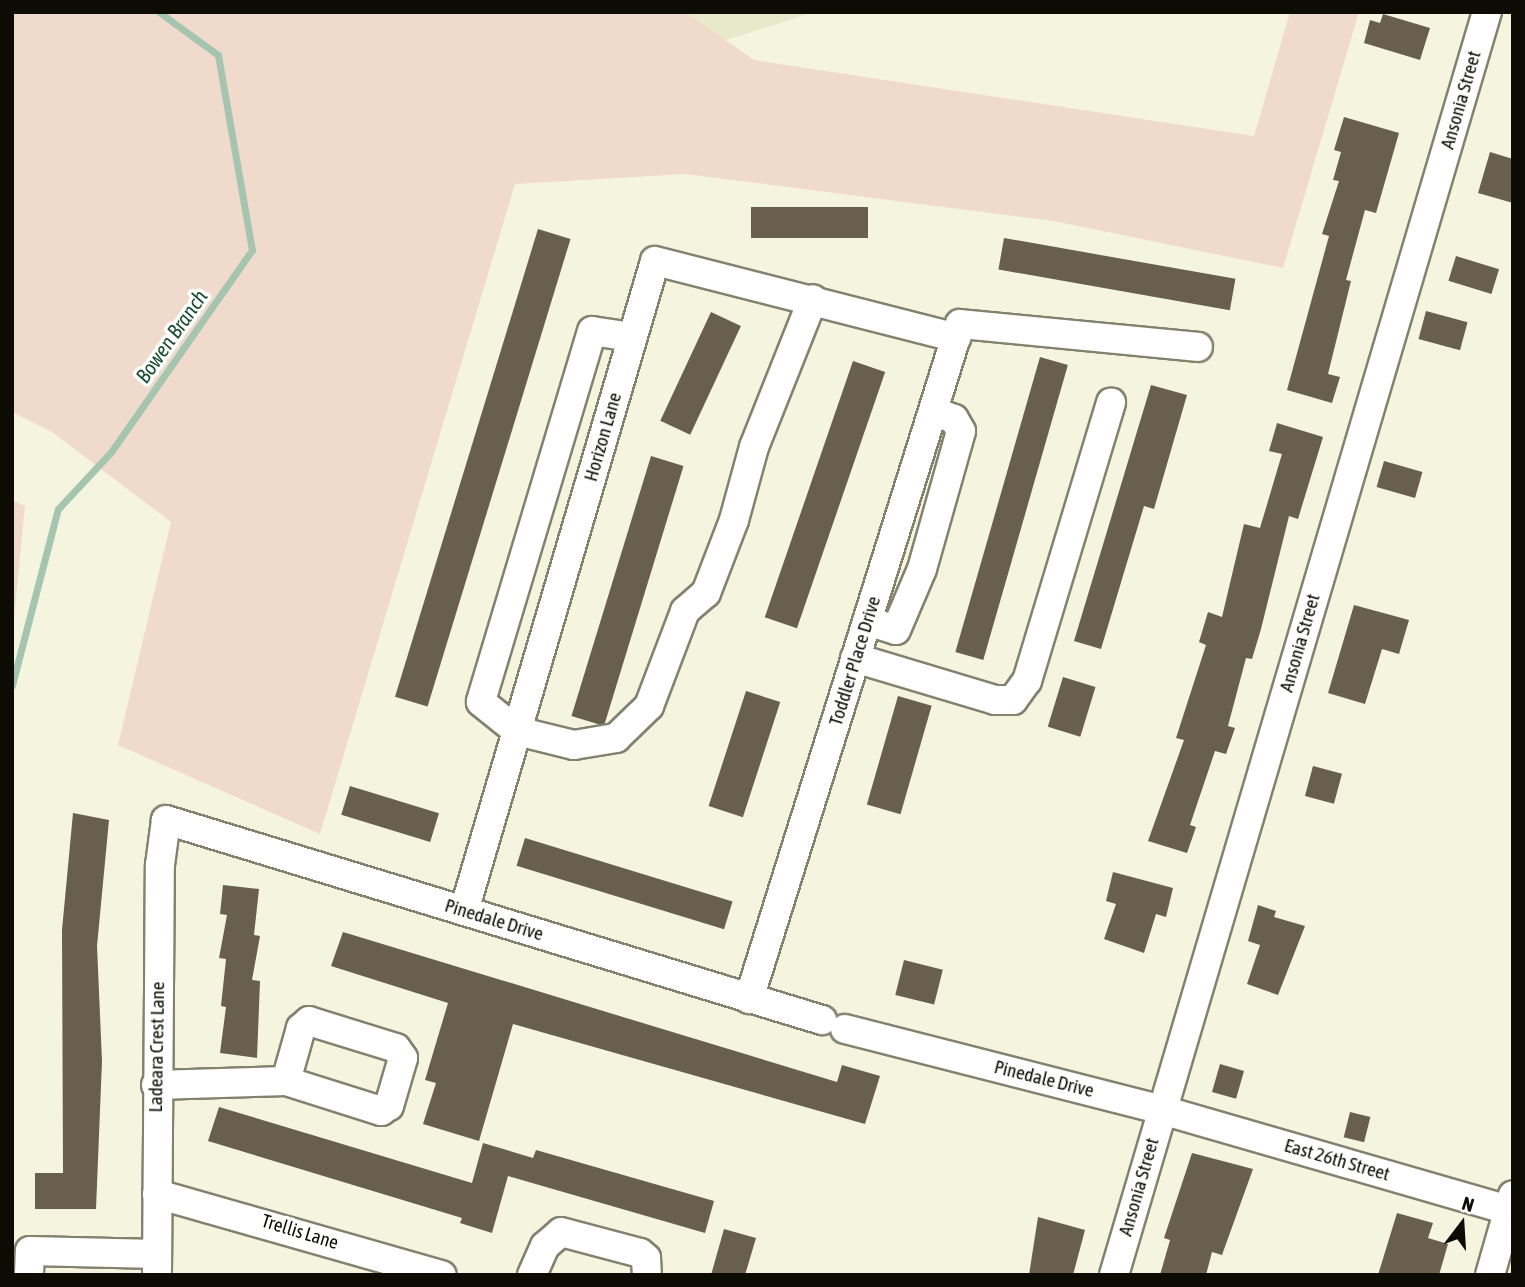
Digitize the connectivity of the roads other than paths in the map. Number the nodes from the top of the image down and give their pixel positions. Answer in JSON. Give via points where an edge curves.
{"nodes":[{"id":1,"x":1487,"y":12,"type":"edge"},
{"id":2,"x":813,"y":299,"type":"junction"},
{"id":3,"x":958,"y":331,"type":"junction"},
{"id":4,"x":632,"y":337,"type":"junction"},
{"id":5,"x":1198,"y":346,"type":"dead end"},
{"id":6,"x":1111,"y":402,"type":"dead end"},
{"id":7,"x":855,"y":658,"type":"junction"},
{"id":8,"x":517,"y":731,"type":"junction"},
{"id":9,"x":166,"y":820,"type":"joint"},
{"id":10,"x":464,"y":911,"type":"junction"},
{"id":11,"x":749,"y":999,"type":"junction"},
{"id":12,"x":286,"y":1081,"type":"dead end"},
{"id":13,"x":156,"y":1085,"type":"junction"},
{"id":14,"x":1162,"y":1110,"type":"junction"},
{"id":15,"x":157,"y":1194,"type":"junction"},
{"id":16,"x":1511,"y":1205,"type":"edge"},
{"id":17,"x":30,"y":1263,"type":"edge"},
{"id":18,"x":157,"y":1264,"type":"edge"},
{"id":19,"x":442,"y":1275,"type":"edge"},
{"id":20,"x":532,"y":1275,"type":"edge"},
{"id":21,"x":647,"y":1275,"type":"edge"},
{"id":22,"x":1114,"y":1275,"type":"edge"},
{"id":23,"x":1490,"y":1275,"type":"edge"}],
"edges":[{"from":1,"to":14,"type":"street","name":"Ansonia Street"},
{"from":2,"to":3,"type":"street","name":"Horizon Lane"},
{"from":2,"to":4,"type":"street","name":"Horizon Lane","via":[[655,261]]},
{"from":2,"to":8,"type":"street","via":[[754,447],[734,520],[706,593],[685,611],[649,706],[616,738],[574,745]]},
{"from":3,"to":5,"type":"street","name":"Horizon Lane"},
{"from":3,"to":7,"type":"street","name":"Toddler Place Drive"},
{"from":4,"to":8,"type":"street","name":"Horizon Lane"},
{"from":4,"to":8,"type":"street","via":[[592,331],[481,702]]},
{"from":6,"to":7,"type":"street","via":[[1027,681],[1013,700],[995,700]]},
{"from":7,"to":11,"type":"street","name":"Toddler Place Drive"},
{"from":8,"to":10,"type":"street","name":"Horizon Lane"},
{"from":9,"to":10,"type":"street","name":"Pinedale Drive"},
{"from":9,"to":13,"type":"street","name":"Ladeara Crest Lane"},
{"from":10,"to":11,"type":"street","name":"Pinedale Drive"},
{"from":11,"to":14,"type":"street","name":"Pinedale Drive"},
{"from":12,"to":13,"type":"street"},
{"from":13,"to":15,"type":"street","name":"Ladeara Crest Lane"},
{"from":14,"to":16,"type":"street","name":"East 26th Street"},
{"from":14,"to":22,"type":"street","name":"Ansonia Street"},
{"from":15,"to":18,"type":"street","name":"Ladeara Crest Lane"},
{"from":15,"to":19,"type":"street","name":"Trellis Lane"},
{"from":16,"to":23,"type":"street"},
{"from":17,"to":18,"type":"street"},
{"from":20,"to":21,"type":"street","via":[[545,1246],[561,1232],[640,1253],[646,1258]]}]}
